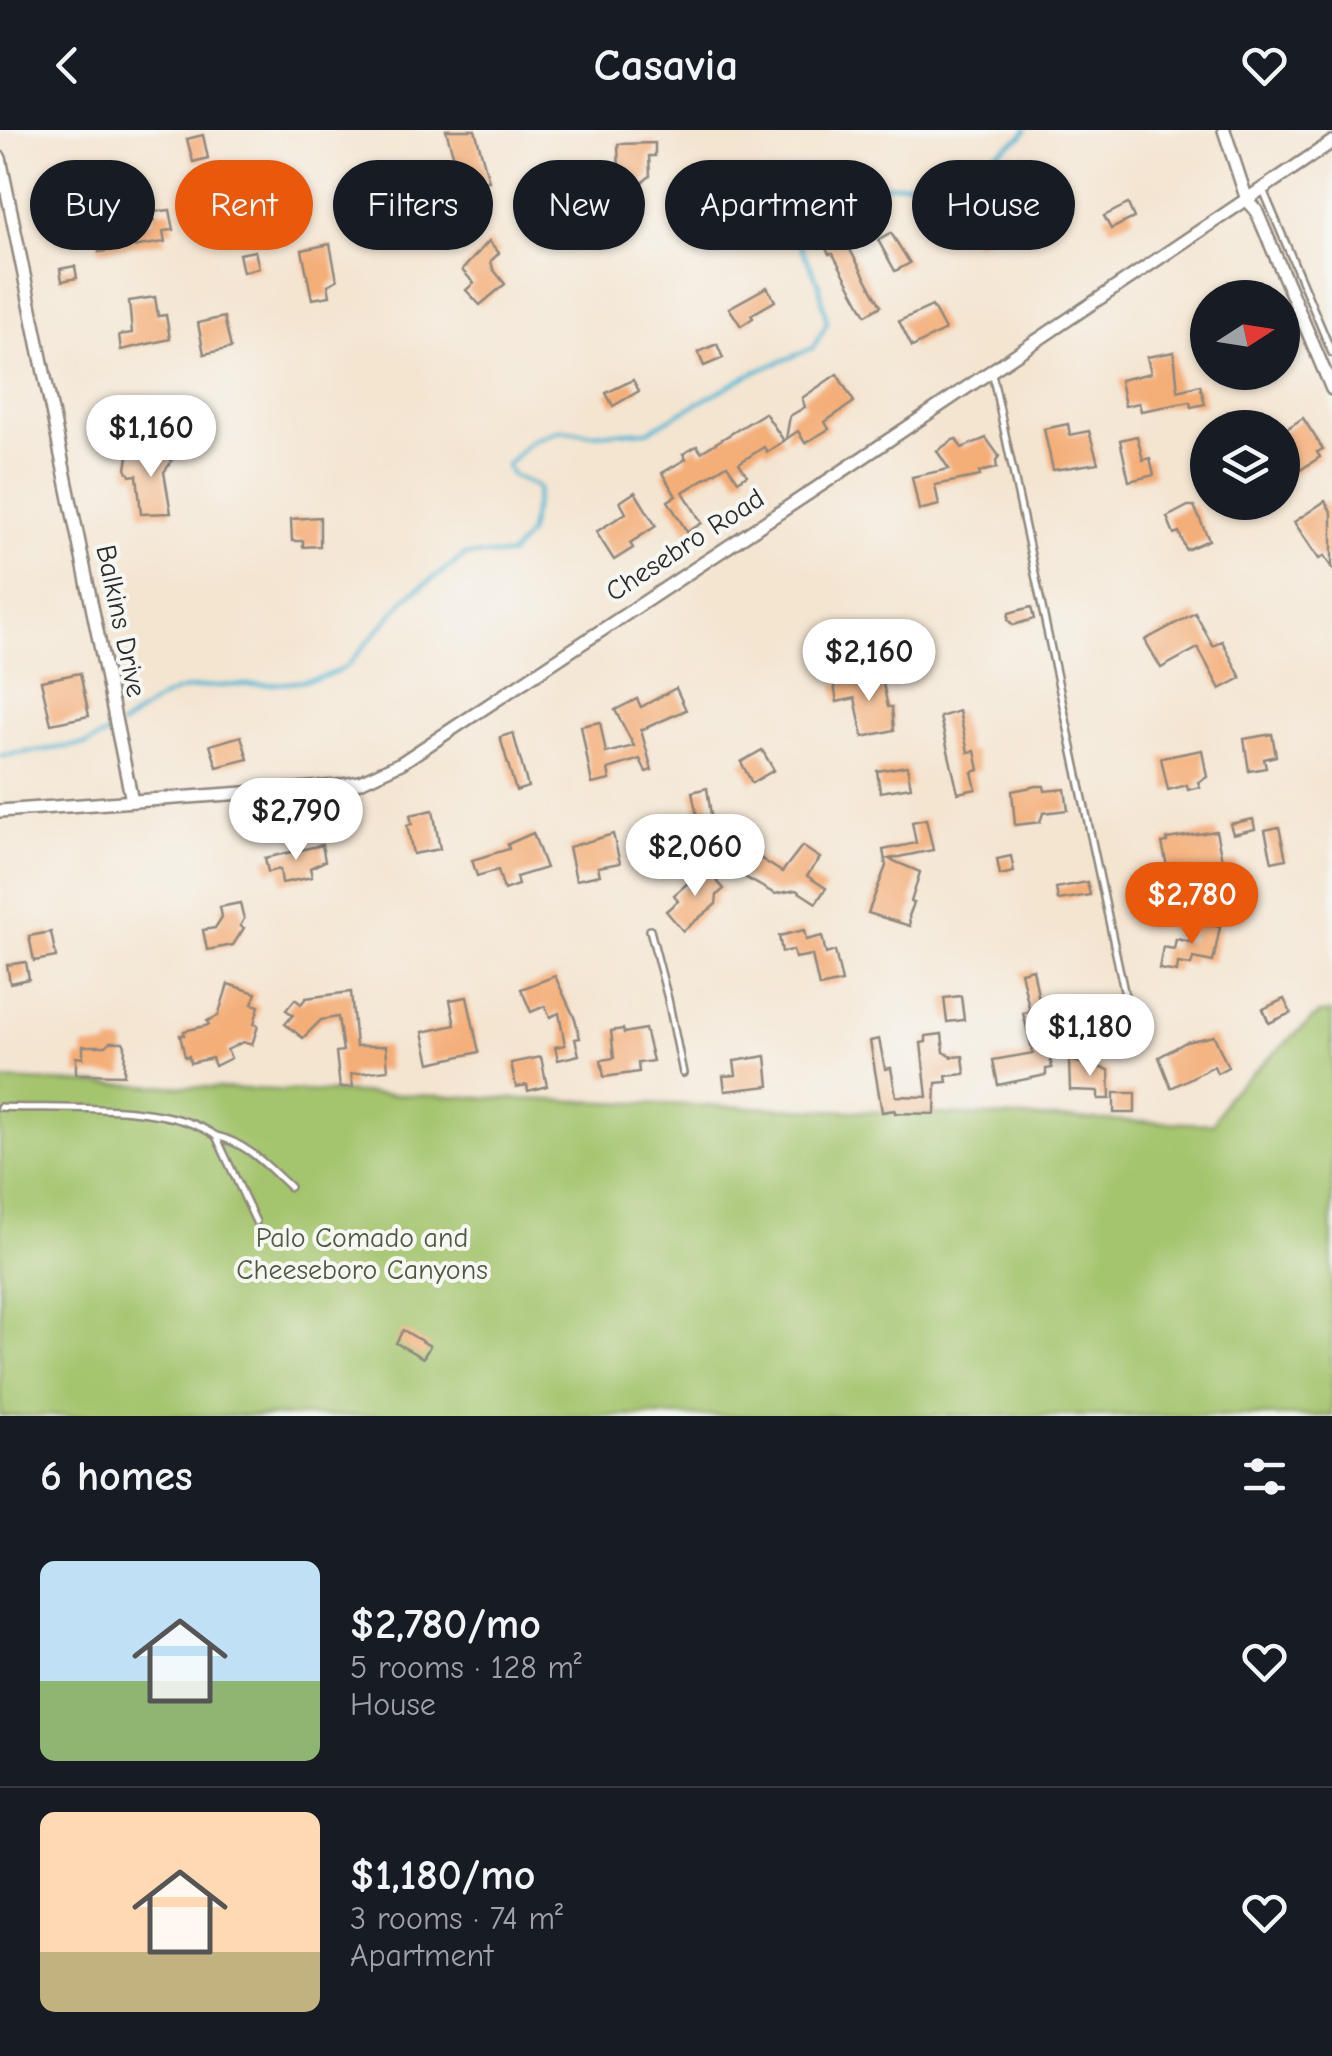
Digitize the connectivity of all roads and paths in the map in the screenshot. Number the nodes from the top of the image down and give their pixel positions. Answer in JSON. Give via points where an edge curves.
{"nodes":[{"id":1,"x":1224,"y":130,"type":"edge"},
{"id":2,"x":1332,"y":142,"type":"edge"},
{"id":3,"x":0,"y":158,"type":"edge"},
{"id":4,"x":1263,"y":189,"type":"junction"},
{"id":5,"x":1247,"y":200,"type":"junction"},
{"id":6,"x":1332,"y":353,"type":"edge"},
{"id":7,"x":992,"y":370,"type":"junction"},
{"id":8,"x":1332,"y":389,"type":"edge"},
{"id":9,"x":132,"y":800,"type":"junction"},
{"id":10,"x":0,"y":810,"type":"edge"},
{"id":11,"x":650,"y":930,"type":"dead end"},
{"id":12,"x":1130,"y":1020,"type":"dead end"},
{"id":13,"x":683,"y":1072,"type":"dead end"},
{"id":14,"x":0,"y":1107,"type":"edge"},
{"id":15,"x":216,"y":1136,"type":"junction"},
{"id":16,"x":290,"y":1187,"type":"dead end"},
{"id":17,"x":256,"y":1222,"type":"dead end"}],
"edges":[{"from":1,"to":5,"type":"street"},
{"from":2,"to":4,"type":"street","name":"Chesebro Road"},
{"from":3,"to":9,"type":"street","name":"Balkins Drive"},
{"from":4,"to":5,"type":"street","name":"Chesebro Road"},
{"from":4,"to":6,"type":"lane"},
{"from":5,"to":7,"type":"street","name":"Chesebro Road"},
{"from":5,"to":8,"type":"street"},
{"from":7,"to":9,"type":"street","name":"Chesebro Road","via":[[376,776],[337,786]]},
{"from":7,"to":12,"type":"lane"},
{"from":9,"to":10,"type":"street","name":"Chesebro Road"},
{"from":11,"to":13,"type":"lane"},
{"from":14,"to":15,"type":"lane","via":[[158,1114]]},
{"from":15,"to":16,"type":"lane","via":[[234,1140]]},
{"from":15,"to":17,"type":"lane"}]}
